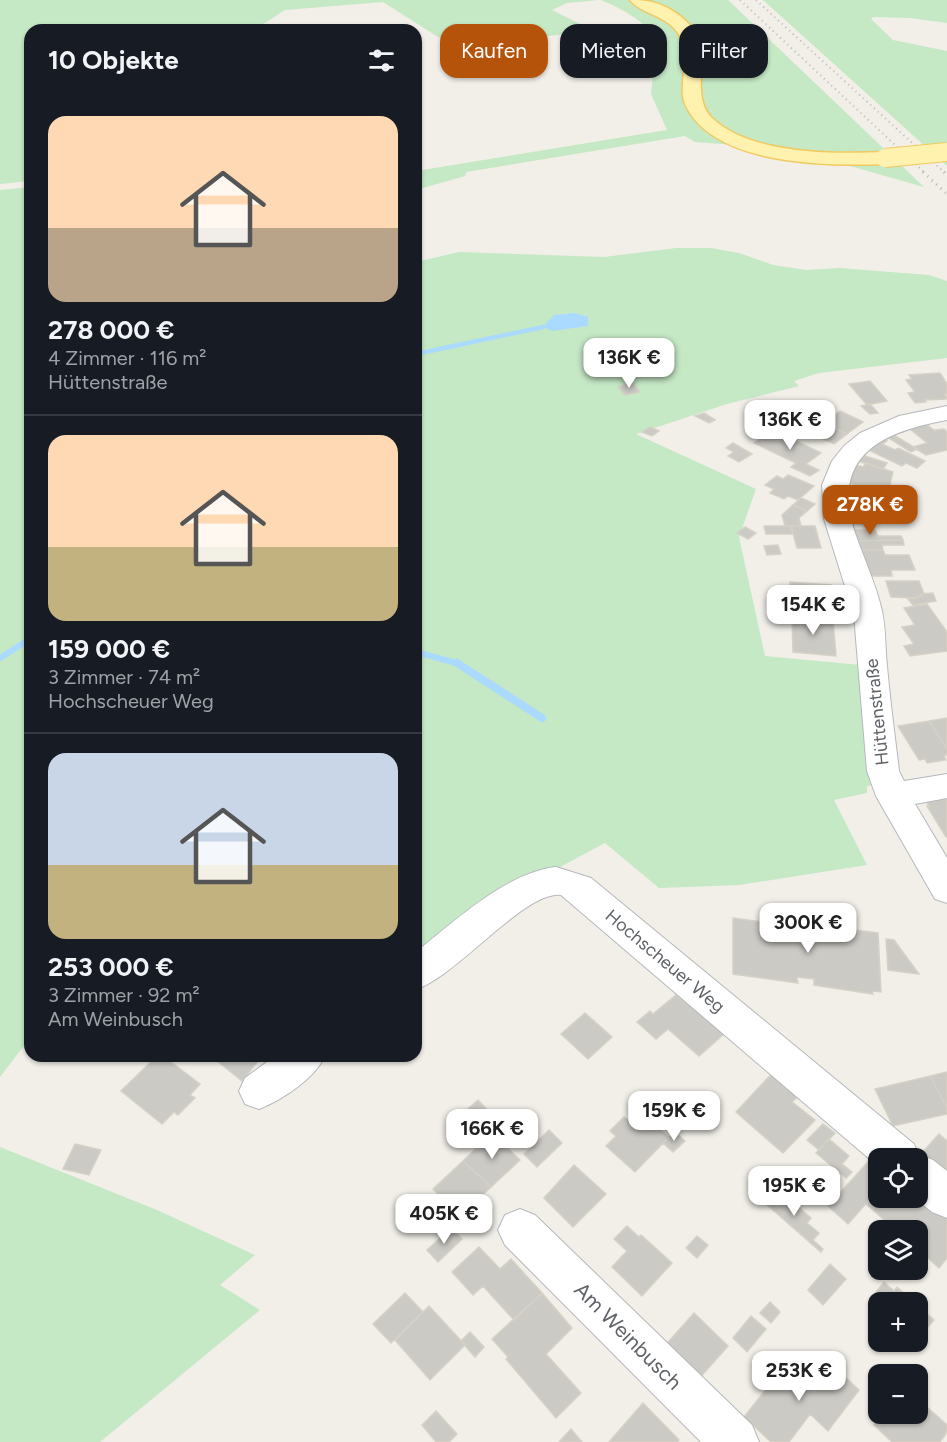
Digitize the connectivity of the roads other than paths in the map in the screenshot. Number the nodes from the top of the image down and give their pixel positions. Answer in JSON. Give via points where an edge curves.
{"nodes":[{"id":1,"x":638,"y":0,"type":"edge"},
{"id":2,"x":947,"y":152,"type":"edge"},
{"id":3,"x":947,"y":413,"type":"edge"},
{"id":4,"x":947,"y":786,"type":"edge"},
{"id":5,"x":893,"y":796,"type":"junction"},
{"id":6,"x":947,"y":889,"type":"edge"},
{"id":7,"x":422,"y":969,"type":"edge"},
{"id":8,"x":297,"y":1062,"type":"edge"},
{"id":9,"x":259,"y":1091,"type":"dead end"},
{"id":10,"x":887,"y":1148,"type":"edge"},
{"id":11,"x":928,"y":1182,"type":"edge"},
{"id":12,"x":947,"y":1198,"type":"edge"},
{"id":13,"x":520,"y":1230,"type":"dead end"},
{"id":14,"x":735,"y":1442,"type":"edge"}],
"edges":[{"from":1,"to":2,"type":"main road","bridge":true,"via":[[670,15],[687,31],[694,47],[695,108],[700,117],[723,134],[796,156],[843,160]]},
{"from":3,"to":5,"type":"street","name":"Hüttenstraße","via":[[892,425],[860,444],[845,460],[836,483],[835,507],[867,610],[883,771]]},
{"from":4,"to":5,"type":"street"},
{"from":5,"to":6,"type":"street","name":"Hüttenstraße"},
{"from":7,"to":10,"type":"street","name":"Hochscheuer Weg","via":[[522,894],[555,880],[568,883],[579,888]]},
{"from":8,"to":9,"type":"street"},
{"from":11,"to":12,"type":"street"},
{"from":13,"to":14,"type":"street","name":"Am Weinbusch"}]}
